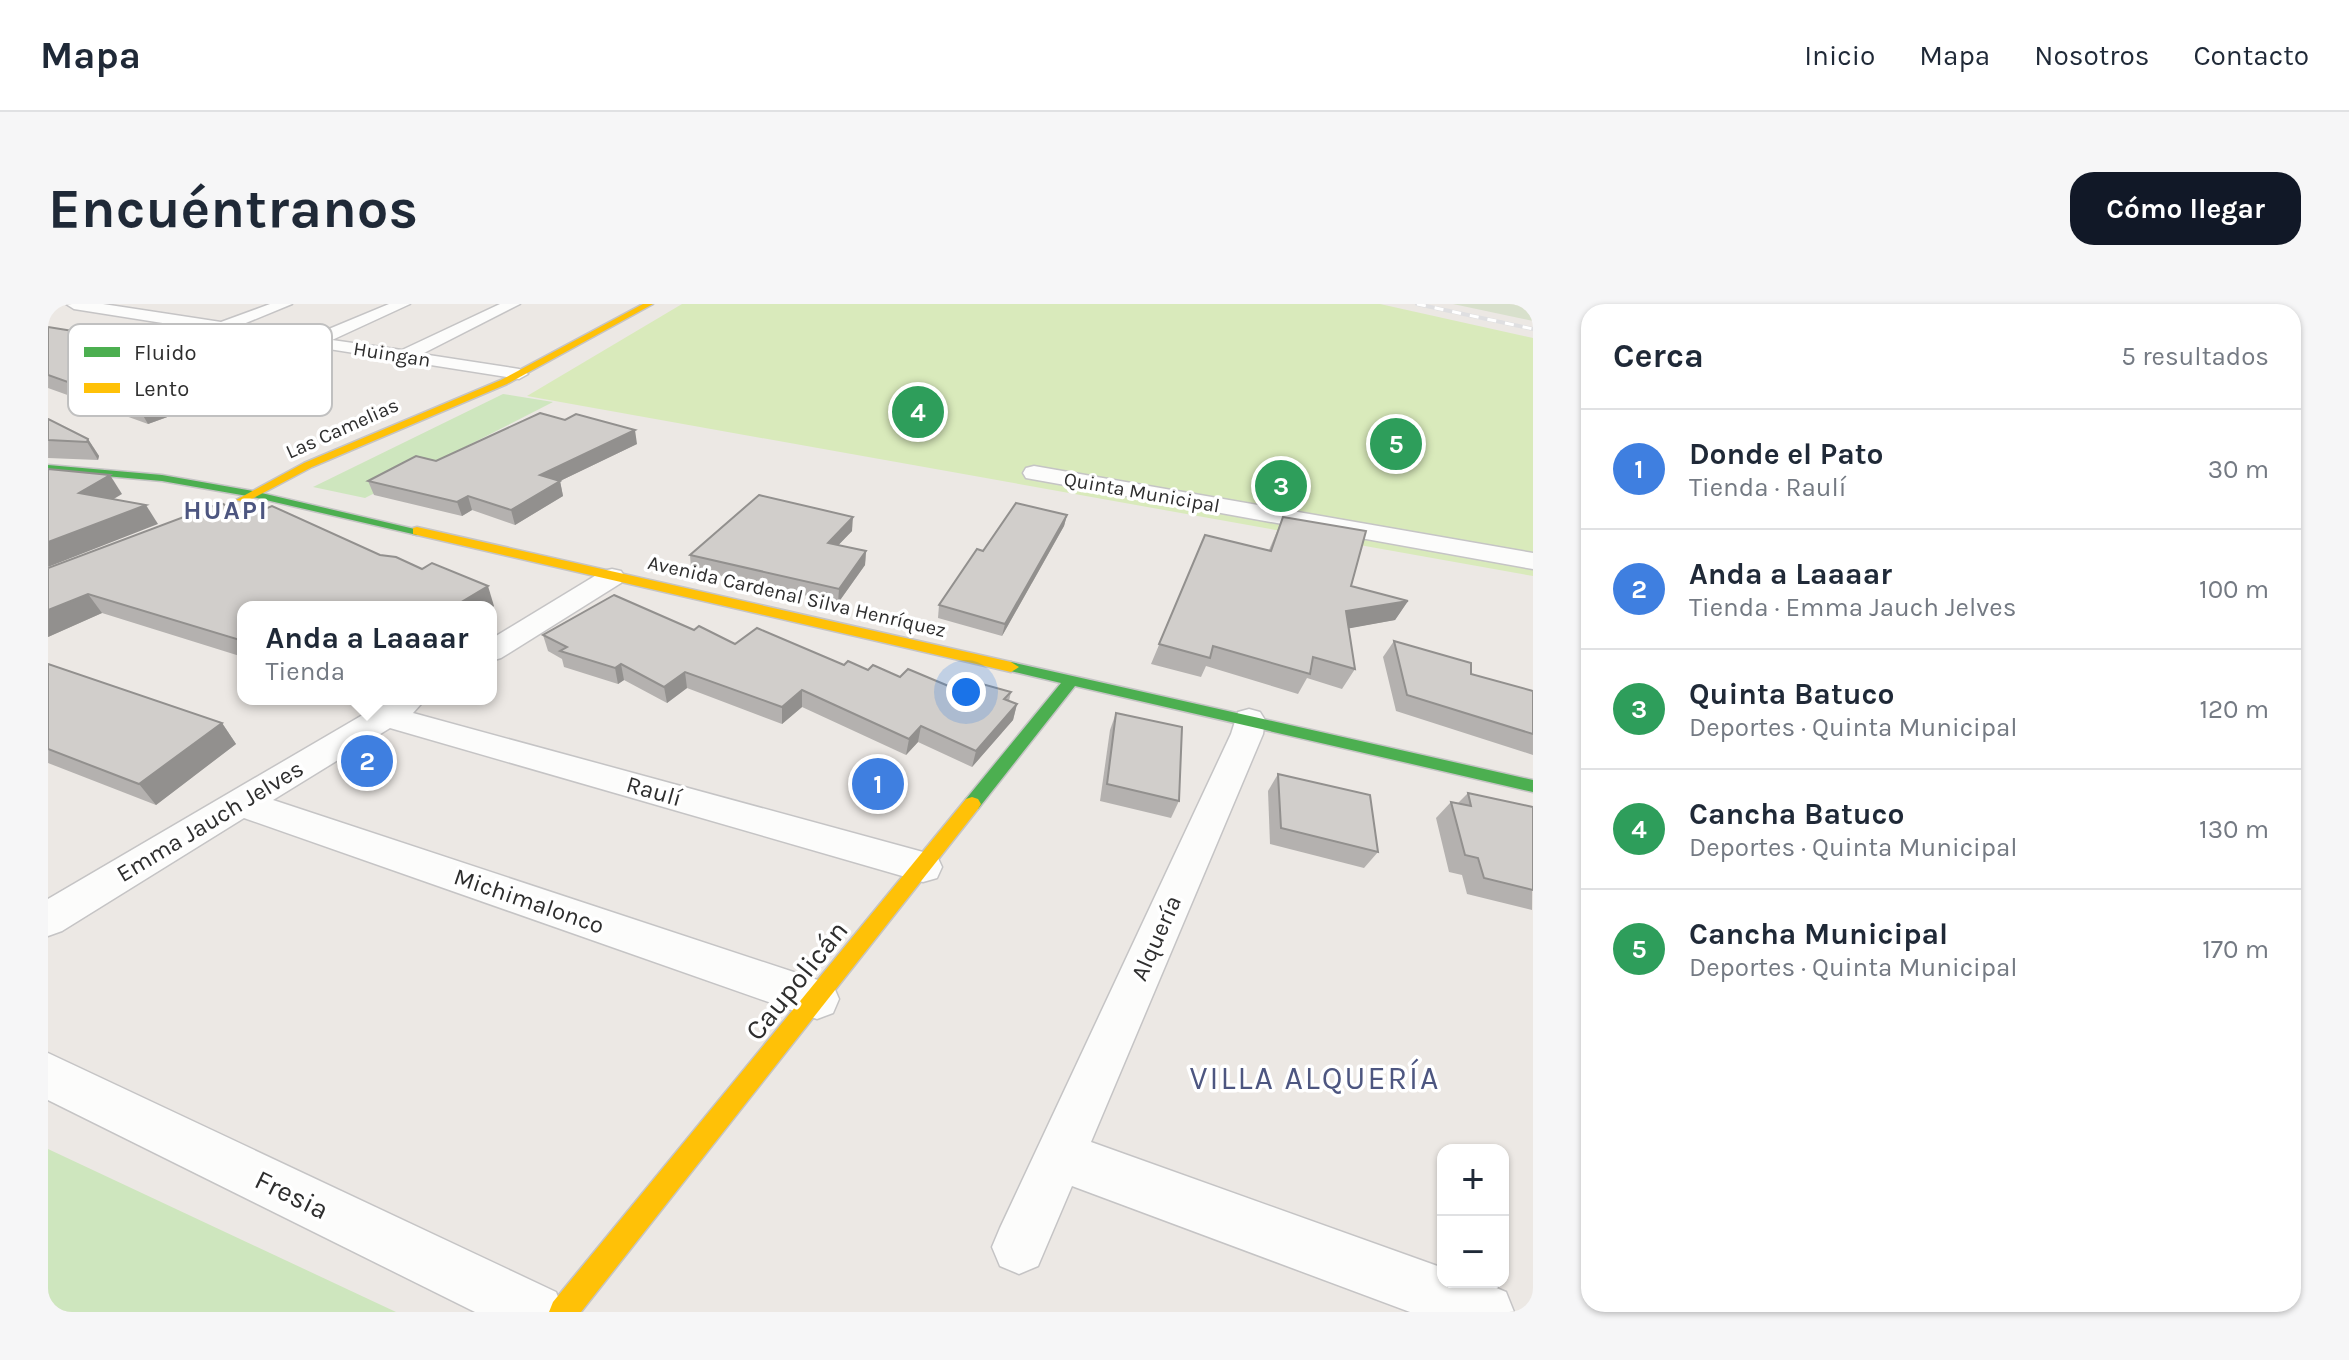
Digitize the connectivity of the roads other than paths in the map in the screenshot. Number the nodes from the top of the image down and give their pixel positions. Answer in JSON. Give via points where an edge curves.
{"nodes":[{"id":1,"x":74,"y":304,"type":"edge"},
{"id":2,"x":191,"y":304,"type":"edge"},
{"id":3,"x":284,"y":304,"type":"edge"},
{"id":4,"x":402,"y":304,"type":"edge"},
{"id":5,"x":512,"y":304,"type":"edge"},
{"id":6,"x":649,"y":304,"type":"edge"},
{"id":7,"x":153,"y":317,"type":"junction"},
{"id":8,"x":201,"y":324,"type":"edge"},
{"id":9,"x":229,"y":324,"type":"edge"},
{"id":10,"x":332,"y":334,"type":"edge"},
{"id":11,"x":332,"y":345,"type":"edge"},
{"id":12,"x":404,"y":356,"type":"junction"},
{"id":13,"x":519,"y":374,"type":"junction"},
{"id":14,"x":48,"y":468,"type":"edge"},
{"id":15,"x":1034,"y":473,"type":"dead end"},
{"id":16,"x":253,"y":494,"type":"junction"},
{"id":17,"x":229,"y":508,"type":"edge"},
{"id":18,"x":1533,"y":561,"type":"edge"},
{"id":19,"x":612,"y":577,"type":"junction"},
{"id":20,"x":497,"y":648,"type":"edge"},
{"id":21,"x":1071,"y":681,"type":"junction"},
{"id":22,"x":399,"y":707,"type":"edge"},
{"id":23,"x":1249,"y":720,"type":"junction"},
{"id":24,"x":1533,"y":786,"type":"edge"},
{"id":25,"x":241,"y":803,"type":"junction"},
{"id":26,"x":923,"y":867,"type":"junction"},
{"id":27,"x":57,"y":905,"type":"edge"},
{"id":28,"x":817,"y":999,"type":"junction"},
{"id":29,"x":48,"y":1076,"type":"edge"},
{"id":30,"x":1060,"y":1156,"type":"junction"},
{"id":31,"x":1019,"y":1247,"type":"dead end"},
{"id":32,"x":536,"y":1312,"type":"edge"},
{"id":33,"x":563,"y":1312,"type":"edge"},
{"id":34,"x":1486,"y":1312,"type":"edge"}],
"edges":[{"from":1,"to":7,"type":"street","name":"Huingan"},
{"from":2,"to":7,"type":"street"},
{"from":3,"to":9,"type":"street"},
{"from":4,"to":10,"type":"street"},
{"from":5,"to":12,"type":"street"},
{"from":6,"to":13,"type":"street","name":"Las Camelias"},
{"from":7,"to":8,"type":"street","name":"Huingan"},
{"from":11,"to":12,"type":"street","name":"Huingan"},
{"from":12,"to":13,"type":"street","name":"Huingan"},
{"from":13,"to":16,"type":"street","name":"Las Camelias"},
{"from":14,"to":16,"type":"street","name":"Avenida Cardenal Silva Henríquez","via":[[162,478]]},
{"from":15,"to":18,"type":"street","name":"Quinta Municipal"},
{"from":16,"to":17,"type":"street","name":"Las Camelias"},
{"from":16,"to":19,"type":"street","name":"Avenida Cardenal Silva Henríquez"},
{"from":19,"to":20,"type":"street"},
{"from":19,"to":21,"type":"street","name":"Avenida Cardenal Silva Henríquez"},
{"from":21,"to":23,"type":"street","name":"Avenida Cardenal Silva Henríquez"},
{"from":21,"to":26,"type":"street","name":"Caupolicán"},
{"from":22,"to":25,"type":"street","name":"Emma Jauch Jelves"},
{"from":22,"to":26,"type":"street","name":"Raulí"},
{"from":23,"to":24,"type":"street","name":"Avenida Cardenal Silva Henríquez"},
{"from":23,"to":30,"type":"street","name":"Alquería"},
{"from":25,"to":27,"type":"street","name":"Emma Jauch Jelves"},
{"from":25,"to":28,"type":"street","name":"Michimalonco"},
{"from":26,"to":28,"type":"street","name":"Caupolicán"},
{"from":28,"to":33,"type":"street","name":"Caupolicán"},
{"from":29,"to":32,"type":"street","name":"Fresia"},
{"from":30,"to":31,"type":"street","name":"Alquería"},
{"from":30,"to":34,"type":"street"}]}
